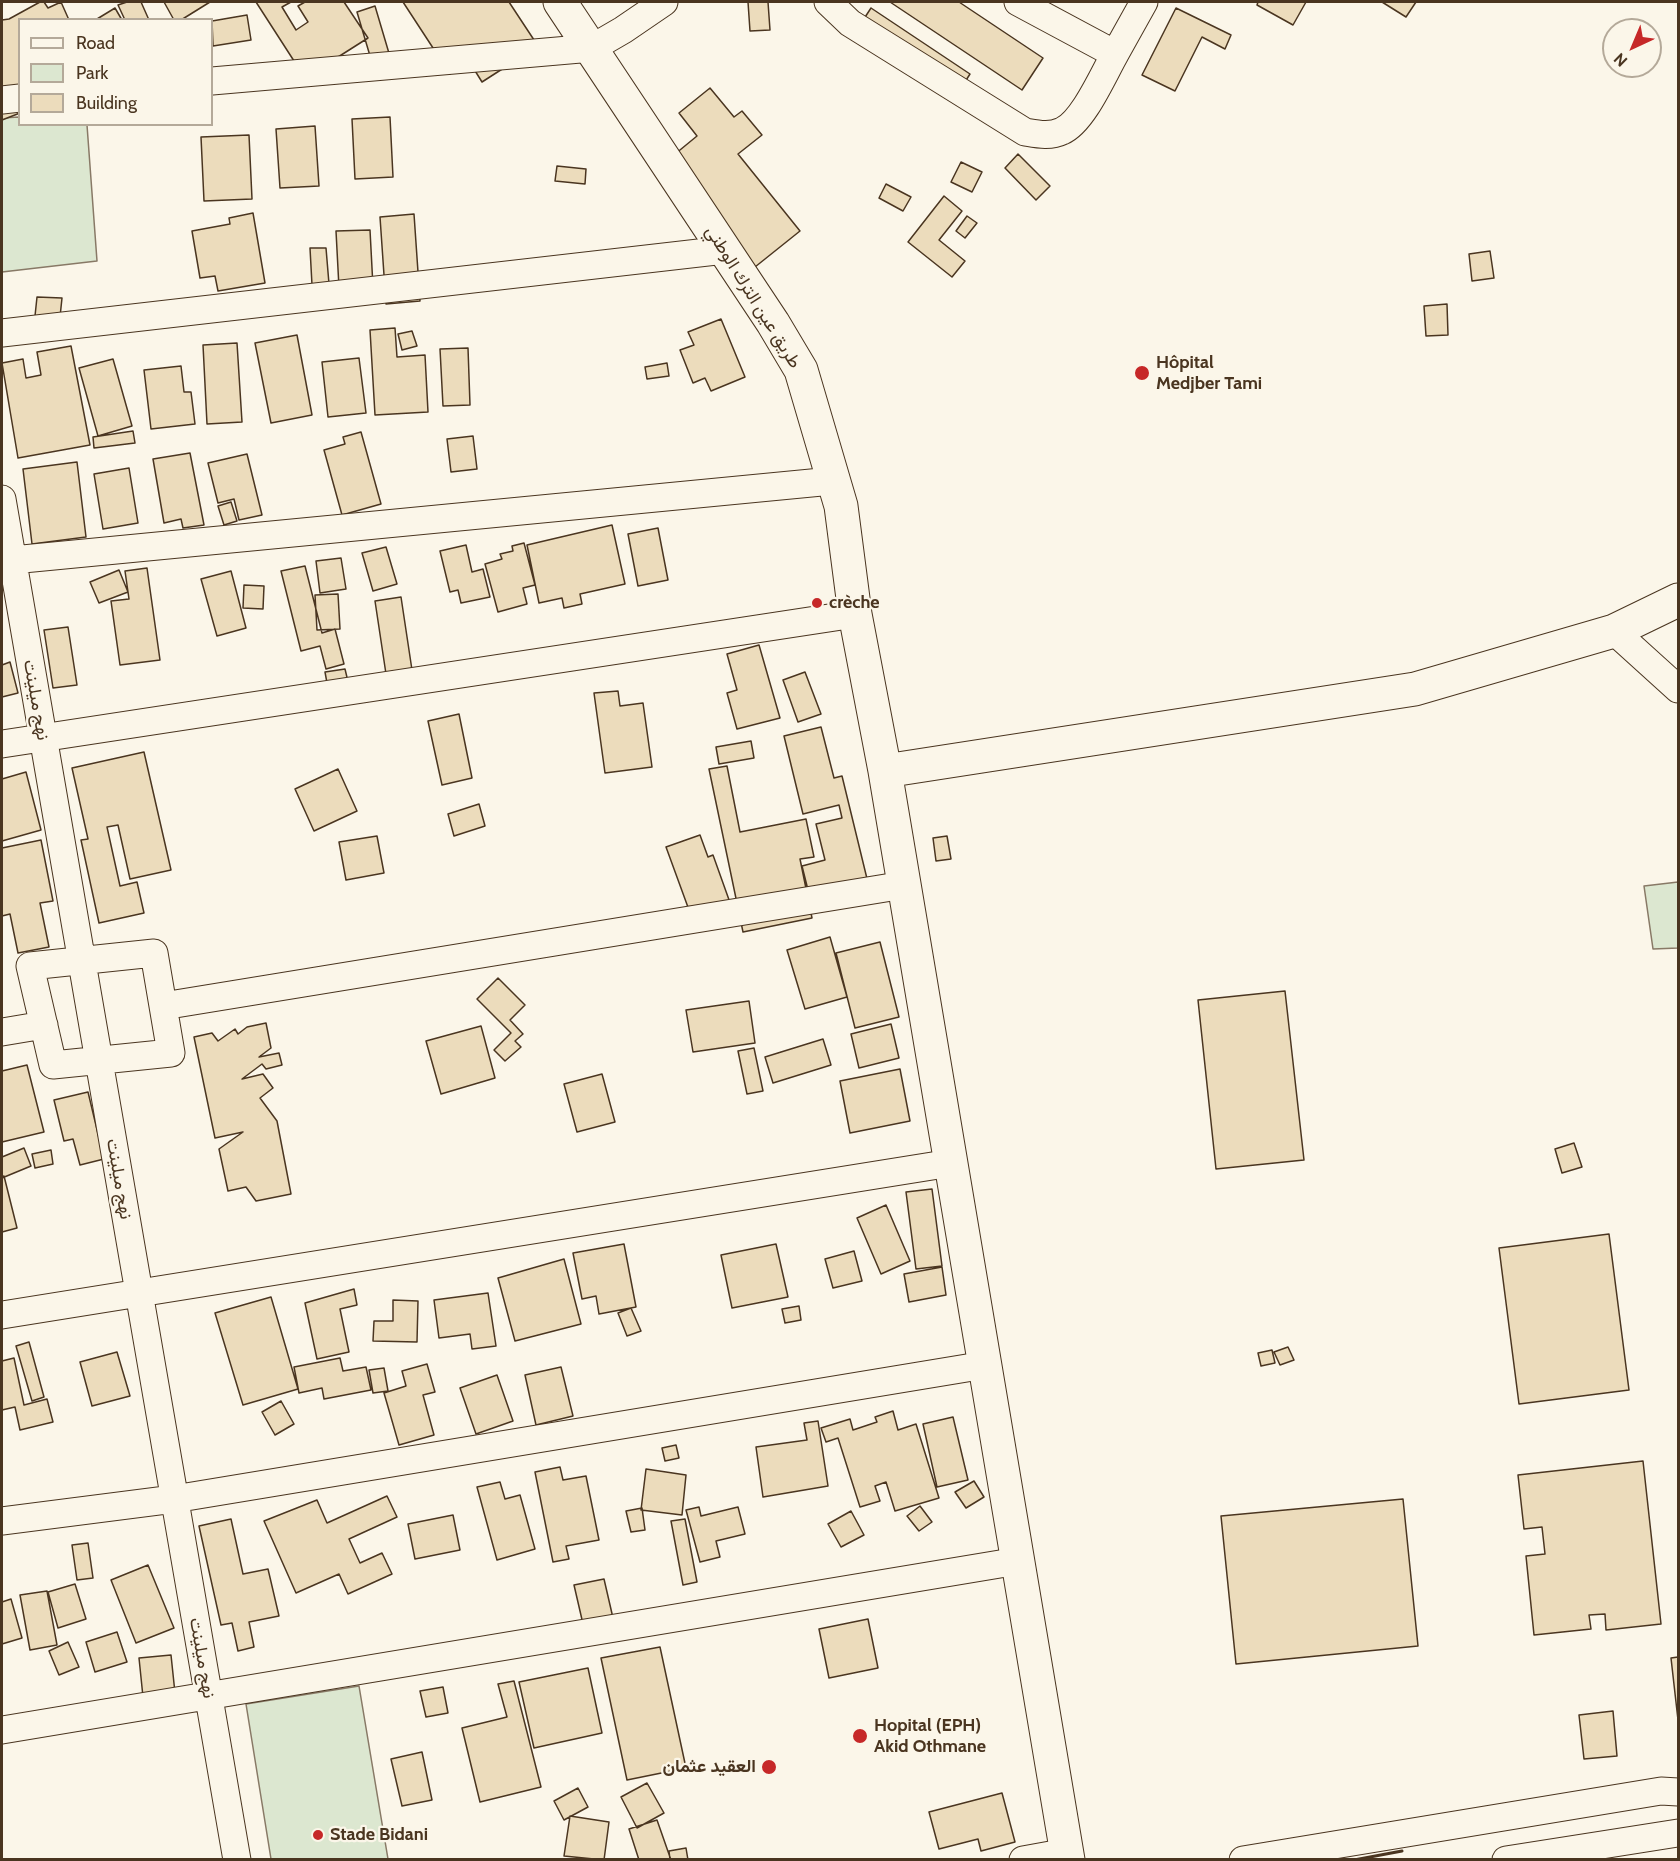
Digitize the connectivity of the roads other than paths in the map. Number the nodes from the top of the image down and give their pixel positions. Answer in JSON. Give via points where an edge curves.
{"nodes":[{"id":1,"x":560,"y":2,"type":"edge"},
{"id":2,"x":664,"y":2,"type":"edge"},
{"id":3,"x":828,"y":2,"type":"edge"},
{"id":4,"x":1018,"y":2,"type":"edge"},
{"id":5,"x":1144,"y":2,"type":"edge"},
{"id":6,"x":592,"y":48,"type":"junction"},
{"id":7,"x":1115,"y":54,"type":"junction"},
{"id":8,"x":213,"y":81,"type":"edge"},
{"id":9,"x":18,"y":98,"type":"edge"},
{"id":10,"x":2,"y":100,"type":"edge"},
{"id":11,"x":725,"y":250,"type":"junction"},
{"id":12,"x":2,"y":333,"type":"edge"},
{"id":13,"x":832,"y":481,"type":"junction"},
{"id":14,"x":2,"y":499,"type":"edge"},
{"id":15,"x":7,"y":561,"type":"edge"},
{"id":16,"x":1678,"y":600,"type":"edge"},
{"id":17,"x":855,"y":614,"type":"junction"},
{"id":18,"x":1614,"y":631,"type":"junction"},
{"id":19,"x":1678,"y":689,"type":"edge"},
{"id":20,"x":43,"y":736,"type":"junction"},
{"id":21,"x":2,"y":744,"type":"edge"},
{"id":22,"x":885,"y":771,"type":"junction"},
{"id":23,"x":904,"y":885,"type":"junction"},
{"id":24,"x":81,"y":960,"type":"junction"},
{"id":25,"x":163,"y":1006,"type":"junction"},
{"id":26,"x":44,"y":1025,"type":"junction"},
{"id":27,"x":2,"y":1032,"type":"edge"},
{"id":28,"x":98,"y":1060,"type":"junction"},
{"id":29,"x":951,"y":1163,"type":"junction"},
{"id":30,"x":139,"y":1293,"type":"junction"},
{"id":31,"x":2,"y":1315,"type":"edge"},
{"id":32,"x":985,"y":1365,"type":"junction"},
{"id":33,"x":174,"y":1499,"type":"junction"},
{"id":34,"x":2,"y":1521,"type":"edge"},
{"id":35,"x":1018,"y":1561,"type":"junction"},
{"id":36,"x":208,"y":1696,"type":"junction"},
{"id":37,"x":2,"y":1730,"type":"edge"},
{"id":38,"x":1678,"y":1792,"type":"edge"},
{"id":39,"x":1678,"y":1833,"type":"edge"},
{"id":40,"x":1068,"y":1856,"type":"edge"},
{"id":41,"x":237,"y":1860,"type":"edge"},
{"id":42,"x":1023,"y":1860,"type":"edge"},
{"id":43,"x":1243,"y":1860,"type":"edge"},
{"id":44,"x":1506,"y":1860,"type":"edge"}],
"edges":[{"from":1,"to":6,"type":"main road","name":"طريق عين الترك الوطني"},
{"from":2,"to":6,"type":"street"},
{"from":3,"to":7,"type":"street","via":[[850,23],[1025,132],[1047,135],[1063,131],[1078,117]]},
{"from":4,"to":7,"type":"street"},
{"from":5,"to":7,"type":"street"},
{"from":6,"to":8,"type":"street"},
{"from":6,"to":11,"type":"main road","name":"طريق عين الترك الوطني"},
{"from":9,"to":10,"type":"street"},
{"from":11,"to":12,"type":"street"},
{"from":11,"to":13,"type":"main road","name":"طريق عين الترك الوطني","via":[[801,370]]},
{"from":13,"to":15,"type":"street"},
{"from":13,"to":17,"type":"main road","name":"طريق عين الترك الوطني","via":[[841,506]]},
{"from":14,"to":15,"type":"street","name":"نهج ميلينت"},
{"from":15,"to":20,"type":"street","name":"نهج ميلينت"},
{"from":16,"to":18,"type":"main road"},
{"from":17,"to":20,"type":"street"},
{"from":17,"to":22,"type":"main road","name":"طريق عين الترك الوطني"},
{"from":18,"to":19,"type":"street"},
{"from":18,"to":22,"type":"main road","via":[[1414,689]]},
{"from":20,"to":21,"type":"street"},
{"from":20,"to":24,"type":"street","name":"نهج ميلينت"},
{"from":22,"to":23,"type":"main road","name":"طريق عين الترك الوطني"},
{"from":23,"to":25,"type":"street"},
{"from":23,"to":29,"type":"main road","name":"طريق عين الترك الوطني"},
{"from":24,"to":25,"type":"street","via":[[154,953]]},
{"from":24,"to":26,"type":"street","via":[[30,966]]},
{"from":24,"to":28,"type":"street","name":"نهج ميلينت"},
{"from":25,"to":28,"type":"street","via":[[171,1053]]},
{"from":26,"to":27,"type":"street"},
{"from":26,"to":28,"type":"street","via":[[53,1065]]},
{"from":28,"to":30,"type":"street","name":"نهج ميلينت"},
{"from":29,"to":30,"type":"street"},
{"from":29,"to":32,"type":"main road","name":"طريق عين الترك الوطني"},
{"from":30,"to":31,"type":"street"},
{"from":30,"to":33,"type":"street","name":"نهج ميلينت"},
{"from":32,"to":33,"type":"street"},
{"from":32,"to":35,"type":"main road","name":"طريق عين الترك الوطني"},
{"from":33,"to":34,"type":"street"},
{"from":33,"to":36,"type":"street","name":"نهج ميلينت"},
{"from":35,"to":36,"type":"street"},
{"from":35,"to":40,"type":"main road","name":"طريق عين الترك الوطني"},
{"from":36,"to":37,"type":"street"},
{"from":36,"to":41,"type":"street","name":"نهج ميلينت"},
{"from":38,"to":43,"type":"street","via":[[1649,1793]]},
{"from":39,"to":44,"type":"street"},
{"from":40,"to":42,"type":"street"}]}
